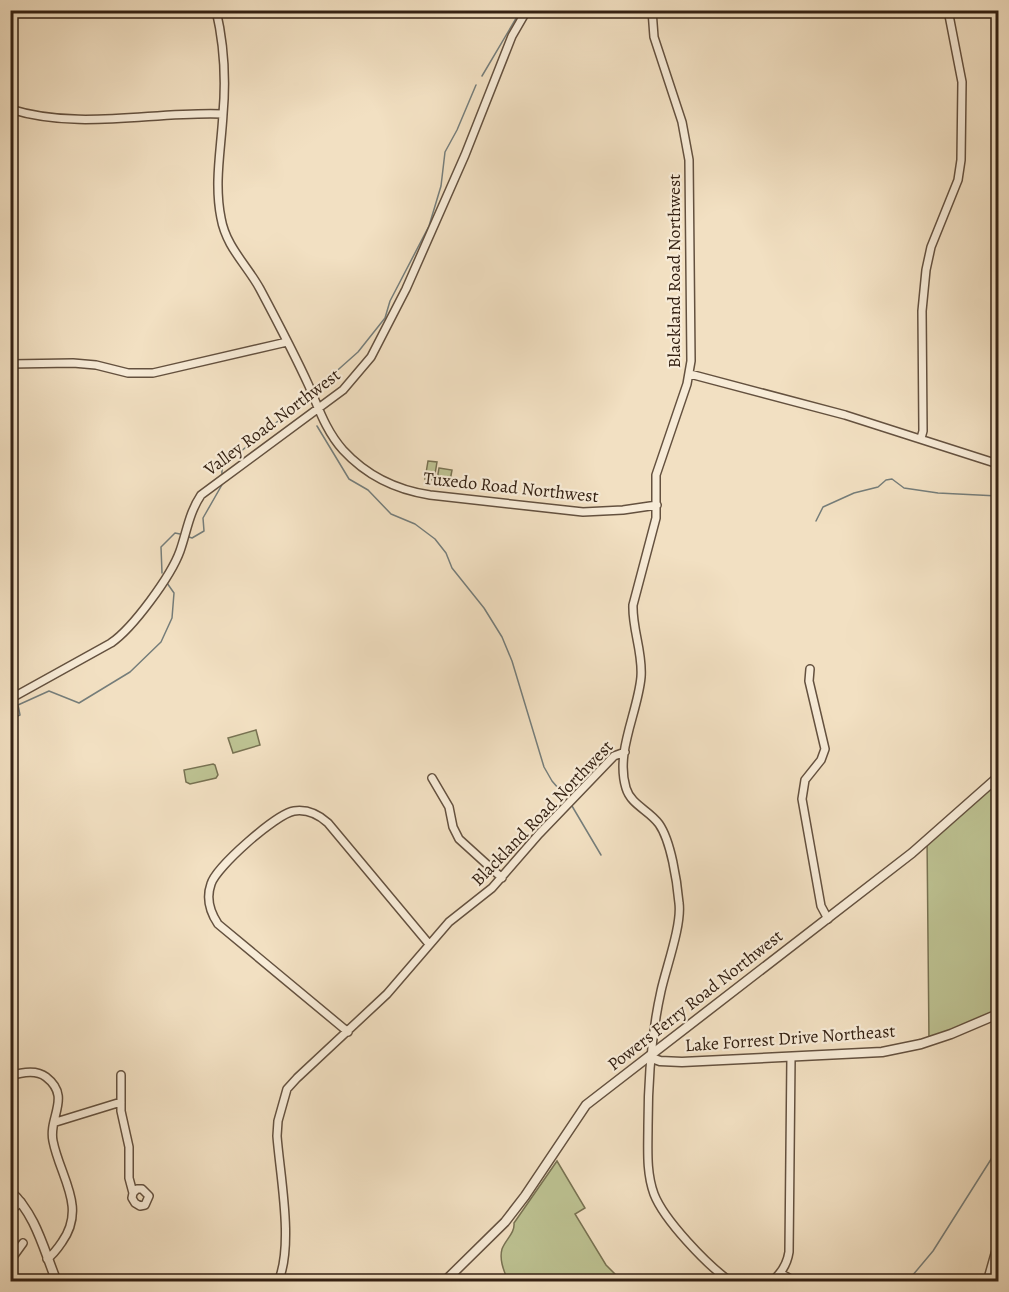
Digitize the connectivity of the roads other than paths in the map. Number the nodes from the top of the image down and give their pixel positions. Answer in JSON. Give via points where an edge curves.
{"nodes":[{"id":1,"x":216,"y":10,"type":"edge"},
{"id":2,"x":527,"y":10,"type":"edge"},
{"id":3,"x":652,"y":10,"type":"edge"},
{"id":4,"x":948,"y":10,"type":"edge"},
{"id":5,"x":10,"y":110,"type":"edge"},
{"id":6,"x":224,"y":114,"type":"junction"},
{"id":7,"x":287,"y":342,"type":"junction"},
{"id":8,"x":10,"y":364,"type":"edge"},
{"id":9,"x":690,"y":374,"type":"junction"},
{"id":10,"x":318,"y":410,"type":"junction"},
{"id":11,"x":921,"y":438,"type":"junction"},
{"id":12,"x":999,"y":464,"type":"edge"},
{"id":13,"x":657,"y":505,"type":"junction"},
{"id":14,"x":810,"y":669,"type":"dead end"},
{"id":15,"x":10,"y":699,"type":"edge"},
{"id":16,"x":625,"y":752,"type":"junction"},
{"id":17,"x":999,"y":777,"type":"edge"},
{"id":18,"x":432,"y":778,"type":"dead end"},
{"id":19,"x":502,"y":878,"type":"junction"},
{"id":20,"x":828,"y":919,"type":"junction"},
{"id":21,"x":429,"y":944,"type":"junction"},
{"id":22,"x":999,"y":1014,"type":"edge"},
{"id":23,"x":348,"y":1032,"type":"junction"},
{"id":24,"x":649,"y":1057,"type":"junction"},
{"id":25,"x":791,"y":1057,"type":"junction"},
{"id":26,"x":121,"y":1075,"type":"dead end"},
{"id":27,"x":10,"y":1076,"type":"edge"},
{"id":28,"x":121,"y":1102,"type":"junction"},
{"id":29,"x":56,"y":1122,"type":"junction"},
{"id":30,"x":10,"y":1191,"type":"edge"},
{"id":31,"x":133,"y":1193,"type":"dead end"},
{"id":32,"x":21,"y":1202,"type":"junction"},
{"id":33,"x":10,"y":1211,"type":"edge"},
{"id":34,"x":23,"y":1243,"type":"dead end"},
{"id":35,"x":999,"y":1243,"type":"edge"},
{"id":36,"x":47,"y":1259,"type":"junction"},
{"id":37,"x":10,"y":1261,"type":"edge"},
{"id":38,"x":10,"y":1271,"type":"edge"},
{"id":39,"x":780,"y":1274,"type":"junction"},
{"id":40,"x":17,"y":1281,"type":"edge"},
{"id":41,"x":57,"y":1281,"type":"edge"},
{"id":42,"x":278,"y":1281,"type":"edge"},
{"id":43,"x":444,"y":1281,"type":"edge"},
{"id":44,"x":731,"y":1281,"type":"edge"},
{"id":45,"x":771,"y":1281,"type":"edge"},
{"id":46,"x":796,"y":1281,"type":"edge"},
{"id":47,"x":987,"y":1281,"type":"edge"}],
"edges":[{"from":1,"to":6,"type":"street","name":"Tuxedo Road Northwest"},
{"from":2,"to":10,"type":"street","name":"Valley Road Northwest","via":[[389,324],[360,372]]},
{"from":3,"to":9,"type":"street","name":"Blackland Road Northwest","via":[[654,37],[682,122],[689,160]]},
{"from":4,"to":11,"type":"street","via":[[962,82],[961,160],[958,180],[926,270]]},
{"from":5,"to":6,"type":"street","via":[[72,120]]},
{"from":6,"to":7,"type":"street","name":"Tuxedo Road Northwest","via":[[217,182],[223,227]]},
{"from":7,"to":8,"type":"street","via":[[153,373],[128,373],[73,363]]},
{"from":7,"to":10,"type":"street","name":"Tuxedo Road Northwest"},
{"from":9,"to":11,"type":"street"},
{"from":9,"to":13,"type":"street","name":"Blackland Road Northwest","via":[[656,475]]},
{"from":10,"to":13,"type":"street","name":"Tuxedo Road Northwest","via":[[333,438],[353,460],[387,482],[414,493],[577,511]]},
{"from":10,"to":15,"type":"street","name":"Valley Road Northwest","via":[[201,495],[190,513],[172,569],[126,632]]},
{"from":11,"to":12,"type":"street"},
{"from":13,"to":16,"type":"street","name":"Blackland Road Northwest","via":[[633,605],[641,674]]},
{"from":14,"to":20,"type":"street","via":[[809,681],[825,749],[805,780],[802,799],[821,906]]},
{"from":16,"to":19,"type":"street","name":"Blackland Road Northwest","via":[[614,756]]},
{"from":16,"to":24,"type":"street","via":[[626,789],[664,832],[680,903]]},
{"from":17,"to":20,"type":"street","name":"Powers Ferry Road Northwest"},
{"from":18,"to":19,"type":"street","via":[[449,807],[459,839]]},
{"from":19,"to":21,"type":"street","name":"Blackland Road Northwest"},
{"from":20,"to":24,"type":"street","name":"Powers Ferry Road Northwest"},
{"from":21,"to":23,"type":"street","name":"Blackland Road Northwest"},
{"from":21,"to":23,"type":"street","via":[[328,823],[312,813],[295,811],[280,816],[219,869],[208,896],[218,924]]},
{"from":22,"to":25,"type":"street","name":"Lake Forrest Drive Northeast","via":[[897,1050]]},
{"from":23,"to":42,"type":"street","name":"Blackland Road Northwest","via":[[287,1089],[282,1106],[277,1136],[286,1241]]},
{"from":24,"to":25,"type":"street","name":"Lake Forrest Drive Northeast","via":[[682,1062]]},
{"from":24,"to":43,"type":"street","name":"Powers Ferry Road Northwest","via":[[586,1105],[505,1222]]},
{"from":24,"to":44,"type":"street","via":[[648,1158],[653,1191],[673,1225]]},
{"from":25,"to":39,"type":"street","via":[[789,1252]]},
{"from":26,"to":28,"type":"street"},
{"from":27,"to":29,"type":"street","via":[[39,1072],[53,1083],[59,1102]]},
{"from":28,"to":29,"type":"street"},
{"from":28,"to":31,"type":"street"},
{"from":29,"to":36,"type":"street","via":[[52,1126],[53,1141],[74,1214],[68,1233]]},
{"from":30,"to":32,"type":"street"},
{"from":32,"to":33,"type":"street"},
{"from":32,"to":36,"type":"street","via":[[33,1221]]},
{"from":34,"to":37,"type":"street"},
{"from":35,"to":47,"type":"street"},
{"from":36,"to":41,"type":"street"},
{"from":38,"to":40,"type":"street"},
{"from":39,"to":45,"type":"street"},
{"from":39,"to":46,"type":"street"}]}
